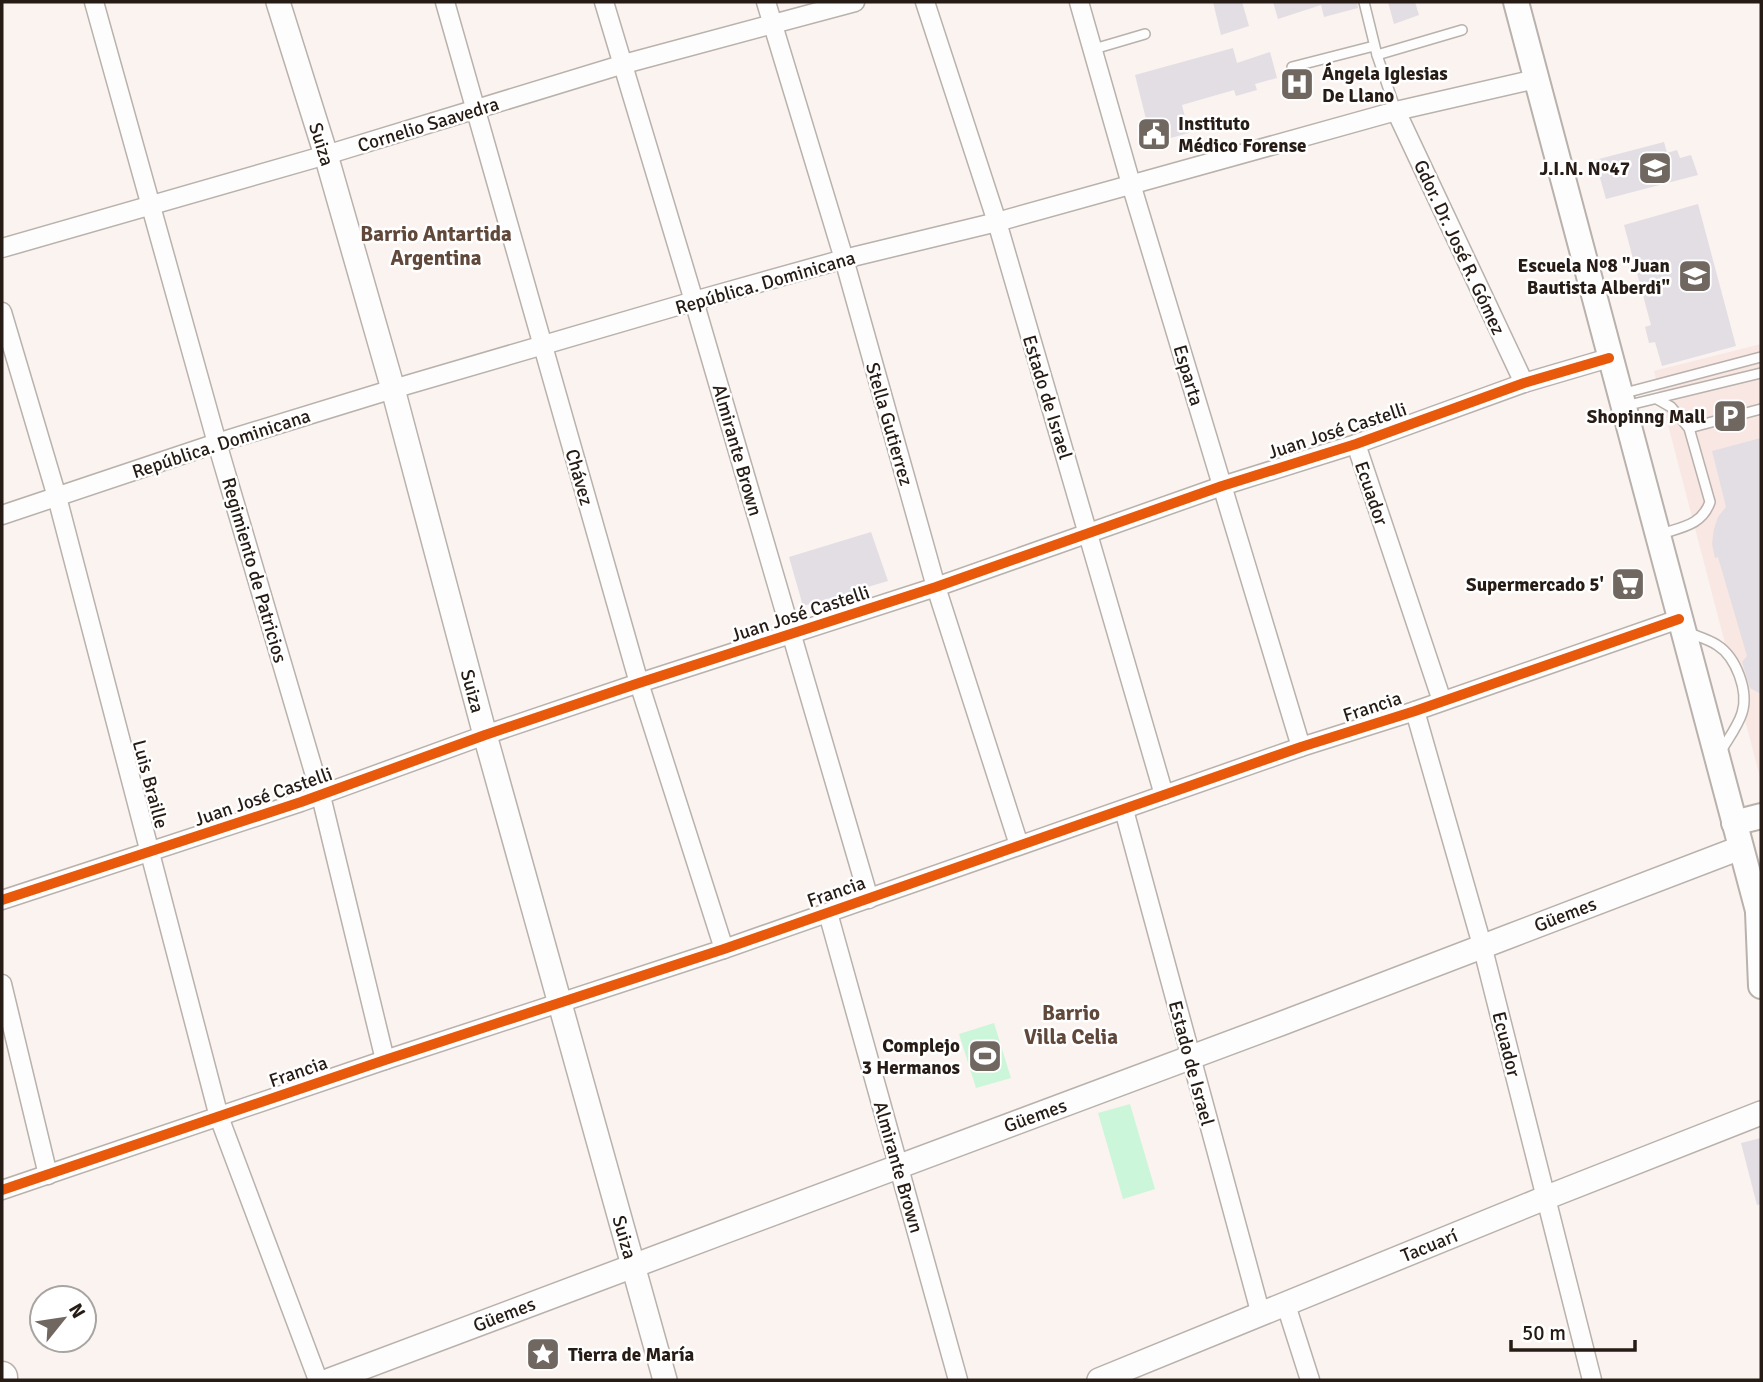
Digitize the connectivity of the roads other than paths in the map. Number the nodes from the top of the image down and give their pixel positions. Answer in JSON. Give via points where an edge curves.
{"nodes":[{"id":1,"x":94,"y":2,"type":"edge"},
{"id":2,"x":278,"y":2,"type":"edge"},
{"id":3,"x":445,"y":2,"type":"edge"},
{"id":4,"x":604,"y":2,"type":"edge"},
{"id":5,"x":766,"y":2,"type":"edge"},
{"id":6,"x":855,"y":2,"type":"edge"},
{"id":7,"x":925,"y":2,"type":"edge"},
{"id":8,"x":1079,"y":2,"type":"edge"},
{"id":9,"x":1364,"y":2,"type":"edge"},
{"id":10,"x":1516,"y":2,"type":"edge"},
{"id":11,"x":772,"y":24,"type":"junction"},
{"id":12,"x":1462,"y":30,"type":"dead end"},
{"id":13,"x":1144,"y":34,"type":"dead end"},
{"id":14,"x":1094,"y":49,"type":"junction"},
{"id":15,"x":1376,"y":51,"type":"junction"},
{"id":16,"x":624,"y":64,"type":"junction"},
{"id":17,"x":1292,"y":67,"type":"dead end"},
{"id":18,"x":1536,"y":79,"type":"junction"},
{"id":19,"x":478,"y":110,"type":"junction"},
{"id":20,"x":1396,"y":111,"type":"junction"},
{"id":21,"x":326,"y":155,"type":"junction"},
{"id":22,"x":1131,"y":184,"type":"junction"},
{"id":23,"x":151,"y":205,"type":"junction"},
{"id":24,"x":997,"y":222,"type":"junction"},
{"id":25,"x":2,"y":248,"type":"edge"},
{"id":26,"x":844,"y":259,"type":"junction"},
{"id":27,"x":694,"y":301,"type":"junction"},
{"id":28,"x":2,"y":312,"type":"edge"},
{"id":29,"x":542,"y":345,"type":"junction"},
{"id":30,"x":1761,"y":357,"type":"edge"},
{"id":31,"x":1609,"y":358,"type":"junction"},
{"id":32,"x":1761,"y":373,"type":"edge"},
{"id":33,"x":1524,"y":383,"type":"junction"},
{"id":34,"x":393,"y":389,"type":"junction"},
{"id":35,"x":1657,"y":399,"type":"junction"},
{"id":36,"x":1621,"y":400,"type":"junction"},
{"id":37,"x":1761,"y":409,"type":"edge"},
{"id":38,"x":1689,"y":428,"type":"junction"},
{"id":39,"x":217,"y":443,"type":"junction"},
{"id":40,"x":1356,"y":444,"type":"junction"},
{"id":41,"x":1222,"y":486,"type":"junction"},
{"id":42,"x":57,"y":497,"type":"junction"},
{"id":43,"x":2,"y":514,"type":"edge"},
{"id":44,"x":1088,"y":532,"type":"junction"},
{"id":45,"x":1657,"y":535,"type":"junction"},
{"id":46,"x":936,"y":587,"type":"junction"},
{"id":47,"x":1680,"y":624,"type":"junction"},
{"id":48,"x":792,"y":635,"type":"junction"},
{"id":49,"x":639,"y":683,"type":"junction"},
{"id":50,"x":1442,"y":701,"type":"junction"},
{"id":51,"x":1415,"y":711,"type":"junction"},
{"id":52,"x":485,"y":735,"type":"junction"},
{"id":53,"x":1301,"y":747,"type":"junction"},
{"id":54,"x":1716,"y":759,"type":"junction"},
{"id":55,"x":1164,"y":795,"type":"junction"},
{"id":56,"x":321,"y":796,"type":"junction"},
{"id":57,"x":1124,"y":810,"type":"junction"},
{"id":58,"x":1761,"y":817,"type":"edge"},
{"id":59,"x":1734,"y":823,"type":"junction"},
{"id":60,"x":1019,"y":845,"type":"junction"},
{"id":61,"x":151,"y":852,"type":"junction"},
{"id":62,"x":1748,"y":856,"type":"edge"},
{"id":63,"x":869,"y":899,"type":"junction"},
{"id":64,"x":2,"y":900,"type":"edge"},
{"id":65,"x":828,"y":913,"type":"junction"},
{"id":66,"x":1759,"y":917,"type":"edge"},
{"id":67,"x":1482,"y":945,"type":"junction"},
{"id":68,"x":724,"y":949,"type":"junction"},
{"id":69,"x":2,"y":984,"type":"edge"},
{"id":70,"x":1761,"y":986,"type":"edge"},
{"id":71,"x":561,"y":1001,"type":"junction"},
{"id":72,"x":1191,"y":1058,"type":"junction"},
{"id":73,"x":385,"y":1060,"type":"junction"},
{"id":74,"x":1761,"y":1113,"type":"edge"},
{"id":75,"x":219,"y":1117,"type":"junction"},
{"id":76,"x":898,"y":1166,"type":"junction"},
{"id":77,"x":48,"y":1175,"type":"junction"},
{"id":78,"x":2,"y":1190,"type":"edge"},
{"id":79,"x":1545,"y":1198,"type":"junction"},
{"id":80,"x":633,"y":1265,"type":"junction"},
{"id":81,"x":1286,"y":1305,"type":"junction"},
{"id":82,"x":1261,"y":1315,"type":"junction"},
{"id":83,"x":1113,"y":1377,"type":"edge"},
{"id":84,"x":318,"y":1380,"type":"edge"},
{"id":85,"x":330,"y":1380,"type":"edge"},
{"id":86,"x":665,"y":1380,"type":"edge"},
{"id":87,"x":958,"y":1380,"type":"edge"},
{"id":88,"x":1310,"y":1380,"type":"edge"},
{"id":89,"x":1591,"y":1380,"type":"edge"}],
"edges":[{"from":1,"to":23,"type":"street","name":"Regimiento de Patricios"},
{"from":2,"to":21,"type":"street","name":"Suiza"},
{"from":3,"to":19,"type":"street","name":"Chávez"},
{"from":4,"to":16,"type":"street","name":"Almirante Brown"},
{"from":5,"to":11,"type":"street","name":"Stella Gutierrez"},
{"from":6,"to":11,"type":"street","name":"Cornelio Saavedra"},
{"from":7,"to":24,"type":"street","name":"Estado de Israel"},
{"from":8,"to":14,"type":"street","name":"Esparta"},
{"from":9,"to":15,"type":"lane"},
{"from":10,"to":18,"type":"main road"},
{"from":11,"to":16,"type":"street","name":"Cornelio Saavedra"},
{"from":11,"to":26,"type":"street","name":"Stella Gutierrez"},
{"from":12,"to":15,"type":"lane"},
{"from":13,"to":14,"type":"lane"},
{"from":14,"to":22,"type":"street","name":"Esparta"},
{"from":15,"to":17,"type":"lane"},
{"from":15,"to":20,"type":"lane"},
{"from":16,"to":19,"type":"street","name":"Cornelio Saavedra"},
{"from":16,"to":27,"type":"street","name":"Almirante Brown"},
{"from":18,"to":20,"type":"street","name":"República. Dominicana"},
{"from":18,"to":31,"type":"main road"},
{"from":19,"to":21,"type":"street","name":"Cornelio Saavedra"},
{"from":19,"to":29,"type":"street","name":"Chávez"},
{"from":20,"to":22,"type":"street","name":"República. Dominicana"},
{"from":20,"to":33,"type":"street","name":"Gdor. Dr. José R. Gómez"},
{"from":21,"to":23,"type":"street","name":"Cornelio Saavedra"},
{"from":21,"to":34,"type":"street","name":"Suiza"},
{"from":22,"to":24,"type":"street","name":"República. Dominicana"},
{"from":22,"to":41,"type":"street","name":"Esparta"},
{"from":23,"to":25,"type":"street","name":"Cornelio Saavedra"},
{"from":23,"to":39,"type":"street","name":"Regimiento de Patricios"},
{"from":24,"to":26,"type":"street","name":"República. Dominicana"},
{"from":24,"to":44,"type":"street","name":"Estado de Israel"},
{"from":26,"to":27,"type":"street","name":"República. Dominicana"},
{"from":26,"to":46,"type":"street","name":"Stella Gutierrez"},
{"from":27,"to":29,"type":"street","name":"República. Dominicana"},
{"from":27,"to":48,"type":"street","name":"Almirante Brown"},
{"from":28,"to":42,"type":"street","name":"Luis Braille"},
{"from":29,"to":34,"type":"street","name":"República. Dominicana"},
{"from":29,"to":49,"type":"street","name":"Chávez"},
{"from":30,"to":36,"type":"lane"},
{"from":31,"to":33,"type":"street","name":"Juan José Castelli"},
{"from":31,"to":36,"type":"main road"},
{"from":32,"to":35,"type":"lane"},
{"from":33,"to":40,"type":"street","name":"Juan José Castelli"},
{"from":34,"to":39,"type":"street","name":"República. Dominicana"},
{"from":34,"to":52,"type":"street","name":"Suiza"},
{"from":35,"to":36,"type":"lane"},
{"from":35,"to":38,"type":"lane"},
{"from":36,"to":45,"type":"main road"},
{"from":37,"to":38,"type":"lane"},
{"from":38,"to":45,"type":"lane","via":[[1710,502],[1700,521]]},
{"from":39,"to":42,"type":"street","name":"República. Dominicana"},
{"from":39,"to":56,"type":"street","name":"Regimiento de Patricios"},
{"from":40,"to":41,"type":"street","name":"Juan José Castelli"},
{"from":40,"to":50,"type":"street","name":"Ecuador"},
{"from":41,"to":44,"type":"street","name":"Juan José Castelli"},
{"from":41,"to":53,"type":"street","name":"Esparta"},
{"from":42,"to":43,"type":"street","name":"República. Dominicana"},
{"from":42,"to":61,"type":"street","name":"Luis Braille"},
{"from":44,"to":46,"type":"street","name":"Juan José Castelli"},
{"from":44,"to":55,"type":"street","name":"Estado de Israel"},
{"from":45,"to":47,"type":"main road"},
{"from":46,"to":48,"type":"street","name":"Juan José Castelli"},
{"from":46,"to":60,"type":"street","name":"Stella Gutierrez"},
{"from":47,"to":50,"type":"street","name":"Francia"},
{"from":47,"to":54,"type":"main road"},
{"from":47,"to":54,"type":"lane","via":[[1727,653],[1741,684],[1742,716]]},
{"from":48,"to":49,"type":"street","name":"Juan José Castelli"},
{"from":48,"to":63,"type":"street","name":"Almirante Brown"},
{"from":49,"to":52,"type":"street","name":"Juan José Castelli"},
{"from":49,"to":68,"type":"street","name":"Chávez"},
{"from":50,"to":51,"type":"street","name":"Francia"},
{"from":51,"to":53,"type":"street","name":"Francia"},
{"from":51,"to":67,"type":"street","name":"Ecuador"},
{"from":52,"to":56,"type":"street","name":"Juan José Castelli"},
{"from":52,"to":71,"type":"street","name":"Suiza"},
{"from":53,"to":55,"type":"street","name":"Francia"},
{"from":54,"to":59,"type":"main road"},
{"from":55,"to":57,"type":"street","name":"Francia"},
{"from":56,"to":61,"type":"street","name":"Juan José Castelli"},
{"from":56,"to":73,"type":"street","name":"Regimiento de Patricios"},
{"from":57,"to":60,"type":"street","name":"Francia"},
{"from":57,"to":72,"type":"street","name":"Estado de Israel"},
{"from":58,"to":59,"type":"main road"},
{"from":59,"to":62,"type":"main road"},
{"from":60,"to":63,"type":"street","name":"Francia"},
{"from":61,"to":64,"type":"street","name":"Juan José Castelli"},
{"from":61,"to":75,"type":"street","name":"Luis Braille"},
{"from":62,"to":66,"type":"main road"},
{"from":62,"to":67,"type":"street","name":"Güemes"},
{"from":63,"to":65,"type":"street","name":"Francia"},
{"from":65,"to":68,"type":"street","name":"Francia"},
{"from":65,"to":76,"type":"street","name":"Almirante Brown"},
{"from":66,"to":70,"type":"main road"},
{"from":67,"to":72,"type":"street","name":"Güemes"},
{"from":67,"to":79,"type":"street","name":"Ecuador"},
{"from":68,"to":71,"type":"street","name":"Francia"},
{"from":69,"to":77,"type":"street"},
{"from":71,"to":73,"type":"street","name":"Francia"},
{"from":71,"to":80,"type":"street","name":"Suiza"},
{"from":72,"to":76,"type":"street","name":"Güemes"},
{"from":72,"to":82,"type":"street","name":"Estado de Israel"},
{"from":73,"to":75,"type":"street","name":"Francia"},
{"from":74,"to":79,"type":"street","name":"Tacuarí"},
{"from":75,"to":77,"type":"street","name":"Francia"},
{"from":75,"to":84,"type":"street","name":"Luis Braille"},
{"from":76,"to":80,"type":"street","name":"Güemes"},
{"from":76,"to":87,"type":"street","name":"Almirante Brown"},
{"from":77,"to":78,"type":"street","name":"Francia"},
{"from":79,"to":81,"type":"street","name":"Tacuarí"},
{"from":79,"to":89,"type":"street","name":"Ecuador"},
{"from":80,"to":85,"type":"street","name":"Güemes"},
{"from":80,"to":86,"type":"street","name":"Suiza"},
{"from":81,"to":82,"type":"street","name":"Tacuarí"},
{"from":81,"to":88,"type":"street"},
{"from":82,"to":83,"type":"street","name":"Tacuarí"}]}
